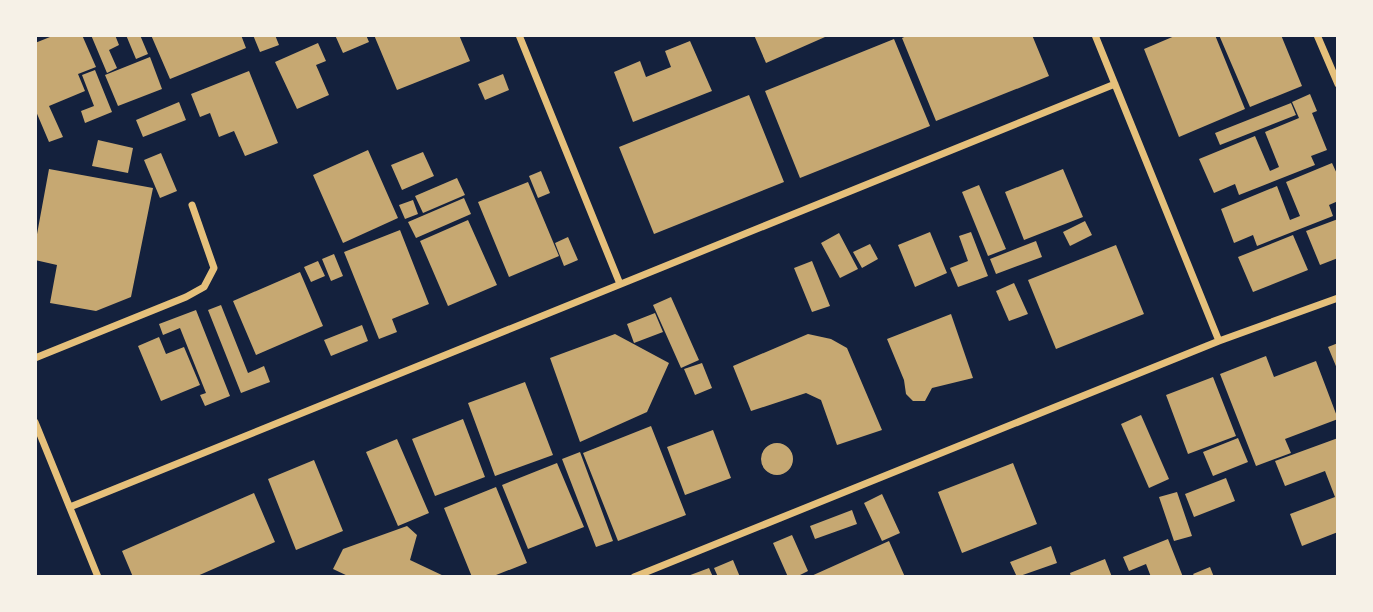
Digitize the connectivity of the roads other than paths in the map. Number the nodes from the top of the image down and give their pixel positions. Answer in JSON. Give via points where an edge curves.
{"nodes":[{"id":1,"x":519,"y":35,"type":"edge"},
{"id":2,"x":1095,"y":35,"type":"edge"},
{"id":3,"x":1317,"y":35,"type":"edge"},
{"id":4,"x":1115,"y":84,"type":"junction"},
{"id":5,"x":1338,"y":84,"type":"edge"},
{"id":6,"x":192,"y":205,"type":"dead end"},
{"id":7,"x":620,"y":285,"type":"junction"},
{"id":8,"x":1338,"y":298,"type":"edge"},
{"id":9,"x":1219,"y":341,"type":"junction"},
{"id":10,"x":35,"y":358,"type":"edge"},
{"id":11,"x":35,"y":422,"type":"edge"},
{"id":12,"x":71,"y":507,"type":"junction"},
{"id":13,"x":98,"y":577,"type":"edge"},
{"id":14,"x":634,"y":577,"type":"edge"}],
"edges":[{"from":1,"to":7,"type":"street"},
{"from":2,"to":4,"type":"street"},
{"from":3,"to":5,"type":"street"},
{"from":4,"to":7,"type":"street"},
{"from":4,"to":9,"type":"street"},
{"from":6,"to":10,"type":"street","via":[[214,268],[204,287]]},
{"from":7,"to":12,"type":"street"},
{"from":8,"to":9,"type":"street"},
{"from":9,"to":14,"type":"street"},
{"from":11,"to":12,"type":"street"},
{"from":12,"to":13,"type":"street"}]}
